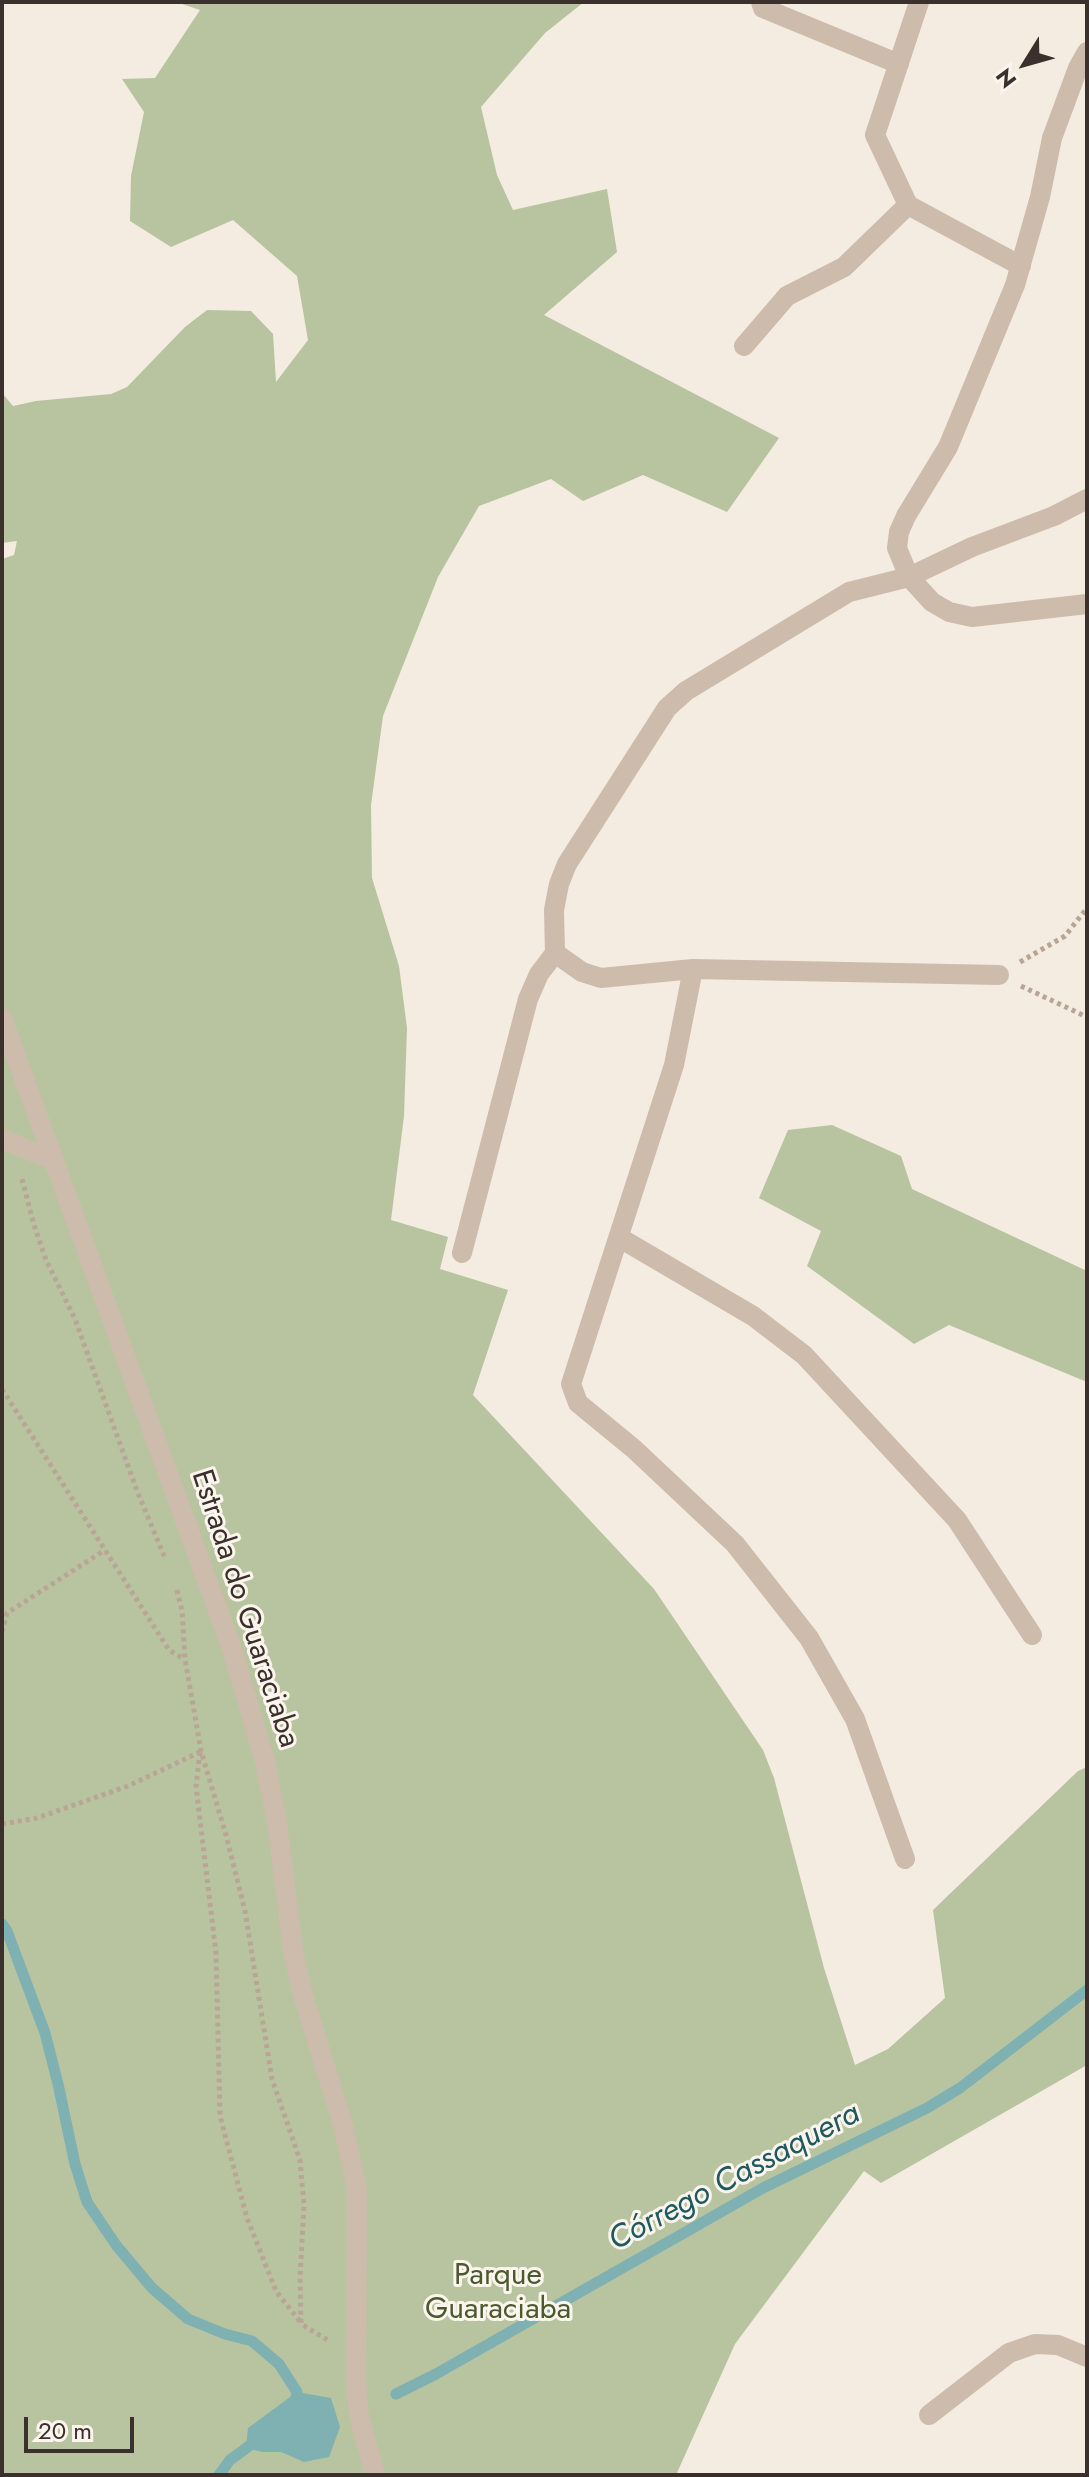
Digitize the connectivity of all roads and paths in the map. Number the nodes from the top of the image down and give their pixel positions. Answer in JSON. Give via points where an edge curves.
{"nodes":[{"id":1,"x":761,"y":2,"type":"edge"},
{"id":2,"x":919,"y":2,"type":"edge"},
{"id":3,"x":899,"y":64,"type":"junction"},
{"id":4,"x":1084,"y":64,"type":"edge"},
{"id":5,"x":908,"y":205,"type":"junction"},
{"id":6,"x":1021,"y":266,"type":"junction"},
{"id":7,"x":744,"y":346,"type":"dead end"},
{"id":8,"x":1087,"y":499,"type":"edge"},
{"id":9,"x":909,"y":577,"type":"junction"},
{"id":10,"x":1087,"y":604,"type":"edge"},
{"id":11,"x":1087,"y":908,"type":"edge"},
{"id":12,"x":555,"y":953,"type":"junction"},
{"id":13,"x":693,"y":969,"type":"junction"},
{"id":14,"x":999,"y":975,"type":"junction"},
{"id":15,"x":1087,"y":1017,"type":"edge"},
{"id":16,"x":2,"y":1018,"type":"edge"},
{"id":17,"x":8,"y":1142,"type":"edge"},
{"id":18,"x":53,"y":1160,"type":"junction"},
{"id":19,"x":620,"y":1238,"type":"junction"},
{"id":20,"x":462,"y":1253,"type":"dead end"},
{"id":21,"x":2,"y":1389,"type":"edge"},
{"id":22,"x":105,"y":1550,"type":"junction"},
{"id":23,"x":170,"y":1570,"type":"dead end"},
{"id":24,"x":175,"y":1582,"type":"dead end"},
{"id":25,"x":2,"y":1632,"type":"edge"},
{"id":26,"x":1032,"y":1635,"type":"dead end"},
{"id":27,"x":185,"y":1659,"type":"junction"},
{"id":28,"x":201,"y":1751,"type":"junction"},
{"id":29,"x":2,"y":1824,"type":"edge"},
{"id":30,"x":905,"y":1859,"type":"dead end"},
{"id":31,"x":301,"y":2324,"type":"junction"},
{"id":32,"x":1087,"y":2357,"type":"edge"},
{"id":33,"x":357,"y":2358,"type":"junction"},
{"id":34,"x":929,"y":2415,"type":"dead end"},
{"id":35,"x":375,"y":2475,"type":"edge"}],
"edges":[{"from":1,"to":3,"type":"street","via":[[763,8]]},
{"from":2,"to":3,"type":"street"},
{"from":3,"to":5,"type":"street","via":[[875,135]]},
{"from":4,"to":6,"type":"street","via":[[1052,138]]},
{"from":5,"to":6,"type":"street"},
{"from":5,"to":7,"type":"street","via":[[844,267],[787,296]]},
{"from":6,"to":9,"type":"street","via":[[948,447],[899,532],[897,548]]},
{"from":8,"to":9,"type":"street"},
{"from":9,"to":10,"type":"street","via":[[932,602],[972,617]]},
{"from":9,"to":12,"type":"street","via":[[849,592],[686,691],[667,708],[567,864],[554,910]]},
{"from":11,"to":14,"type":"path","via":[[1065,936]]},
{"from":12,"to":13,"type":"street","via":[[601,978]]},
{"from":12,"to":20,"type":"street","via":[[528,999]]},
{"from":13,"to":14,"type":"street"},
{"from":13,"to":19,"type":"street","via":[[674,1065]]},
{"from":14,"to":15,"type":"path"},
{"from":16,"to":18,"type":"street","name":"Estrada do Guaraciaba"},
{"from":17,"to":18,"type":"street"},
{"from":17,"to":23,"type":"path","via":[[46,1260],[75,1319]]},
{"from":18,"to":33,"type":"street","name":"Estrada do Guaraciaba","via":[[233,1652],[258,1735],[301,1988],[357,2190]]},
{"from":19,"to":26,"type":"street","via":[[753,1316],[804,1355],[957,1520]]},
{"from":19,"to":30,"type":"street","via":[[571,1384],[578,1403],[735,1544],[809,1638],[855,1719]]},
{"from":21,"to":22,"type":"path"},
{"from":22,"to":25,"type":"path","via":[[7,1613]]},
{"from":22,"to":27,"type":"path","via":[[169,1650]]},
{"from":24,"to":27,"type":"path"},
{"from":27,"to":28,"type":"path"},
{"from":28,"to":29,"type":"path","via":[[128,1786],[37,1818]]},
{"from":28,"to":31,"type":"path","via":[[242,1896],[272,2079],[300,2160]]},
{"from":28,"to":31,"type":"path","via":[[196,1786],[216,1953],[220,2116],[247,2218],[276,2291]]},
{"from":31,"to":33,"type":"path"},
{"from":32,"to":34,"type":"street","via":[[1058,2345],[1035,2344],[1009,2353]]},
{"from":33,"to":35,"type":"street","name":"Estrada do Guaraciaba","via":[[359,2415]]}]}
